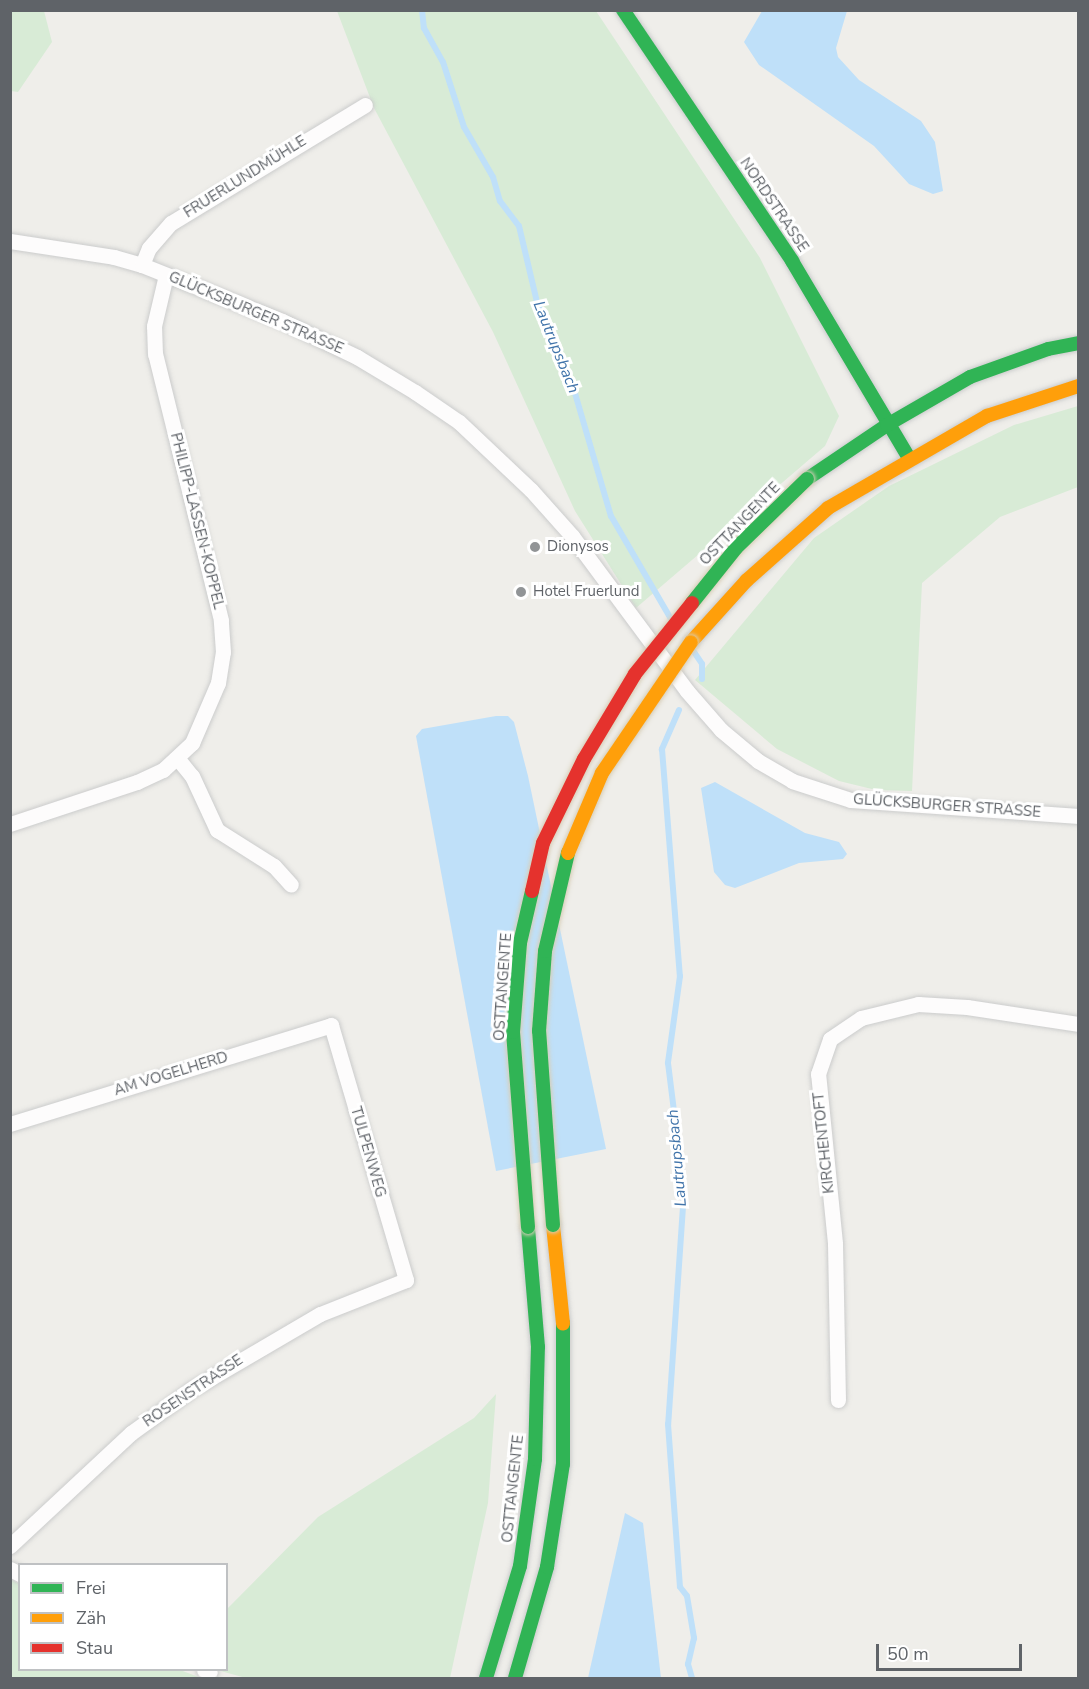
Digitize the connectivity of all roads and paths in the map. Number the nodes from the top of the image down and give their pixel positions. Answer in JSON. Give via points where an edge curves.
{"nodes":[{"id":1,"x":623,"y":10,"type":"edge"},
{"id":2,"x":365,"y":105,"type":"dead end"},
{"id":3,"x":10,"y":241,"type":"edge"},
{"id":4,"x":142,"y":265,"type":"junction"},
{"id":5,"x":166,"y":274,"type":"junction"},
{"id":6,"x":1078,"y":344,"type":"edge"},
{"id":7,"x":1078,"y":386,"type":"edge"},
{"id":8,"x":887,"y":425,"type":"junction"},
{"id":9,"x":909,"y":458,"type":"junction"},
{"id":10,"x":178,"y":759,"type":"junction"},
{"id":11,"x":1078,"y":816,"type":"edge"},
{"id":12,"x":10,"y":824,"type":"edge"},
{"id":13,"x":291,"y":885,"type":"dead end"},
{"id":14,"x":1078,"y":1024,"type":"edge"},
{"id":15,"x":331,"y":1025,"type":"joint"},
{"id":16,"x":10,"y":1124,"type":"edge"},
{"id":17,"x":405,"y":1280,"type":"joint"},
{"id":18,"x":838,"y":1400,"type":"dead end"},
{"id":19,"x":10,"y":1546,"type":"edge"},
{"id":20,"x":486,"y":1678,"type":"edge"},
{"id":21,"x":515,"y":1678,"type":"edge"}],
"edges":[{"from":1,"to":8,"type":"main road","name":"NORDSTRASSE","via":[[792,261]]},
{"from":2,"to":4,"type":"street","name":"FRUERLUNDMÜHLE","via":[[171,223],[149,248]]},
{"from":3,"to":4,"type":"street","name":"GLÜCKSBURGER STRASSE","via":[[105,255]]},
{"from":4,"to":5,"type":"street","name":"GLÜCKSBURGER STRASSE"},
{"from":5,"to":10,"type":"street","name":"PHILIPP-LASSEN-KOPPEL","via":[[154,327],[155,354],[216,594],[223,652],[209,710],[192,743]]},
{"from":5,"to":11,"type":"street","name":"GLÜCKSBURGER STRASSE","via":[[282,321],[357,357],[459,422],[531,490],[572,536],[720,730],[792,781],[851,800]]},
{"from":6,"to":8,"type":"main road","via":[[1048,349],[969,378]]},
{"from":7,"to":9,"type":"main road","via":[[987,416]]},
{"from":8,"to":9,"type":"main road","name":"NORDSTRASSE"},
{"from":8,"to":20,"type":"main road","name":"OSTTANGENTE","bridge":true,"via":[[807,479],[736,548],[635,674],[584,759],[543,843],[520,943],[513,1032],[538,1347],[535,1459],[520,1566]]},
{"from":9,"to":21,"type":"main road","bridge":true,"via":[[828,508],[747,580],[692,642],[602,773],[566,857],[545,951],[539,1031],[566,1350],[563,1464],[547,1567]]},
{"from":10,"to":12,"type":"street","name":"PHILIPP-LASSEN-KOPPEL","via":[[137,782]]},
{"from":10,"to":13,"type":"street","via":[[192,776],[218,830],[274,866]]},
{"from":14,"to":18,"type":"street","name":"KIRCHENTOFT","via":[[918,1004],[861,1018],[831,1039],[818,1082],[835,1243]]},
{"from":15,"to":16,"type":"street","name":"AM VOGELHERD"},
{"from":15,"to":17,"type":"street","name":"TULPENWEG"},
{"from":17,"to":19,"type":"street","name":"ROSENSTRASSE","via":[[320,1314],[192,1389],[131,1432]]}]}
